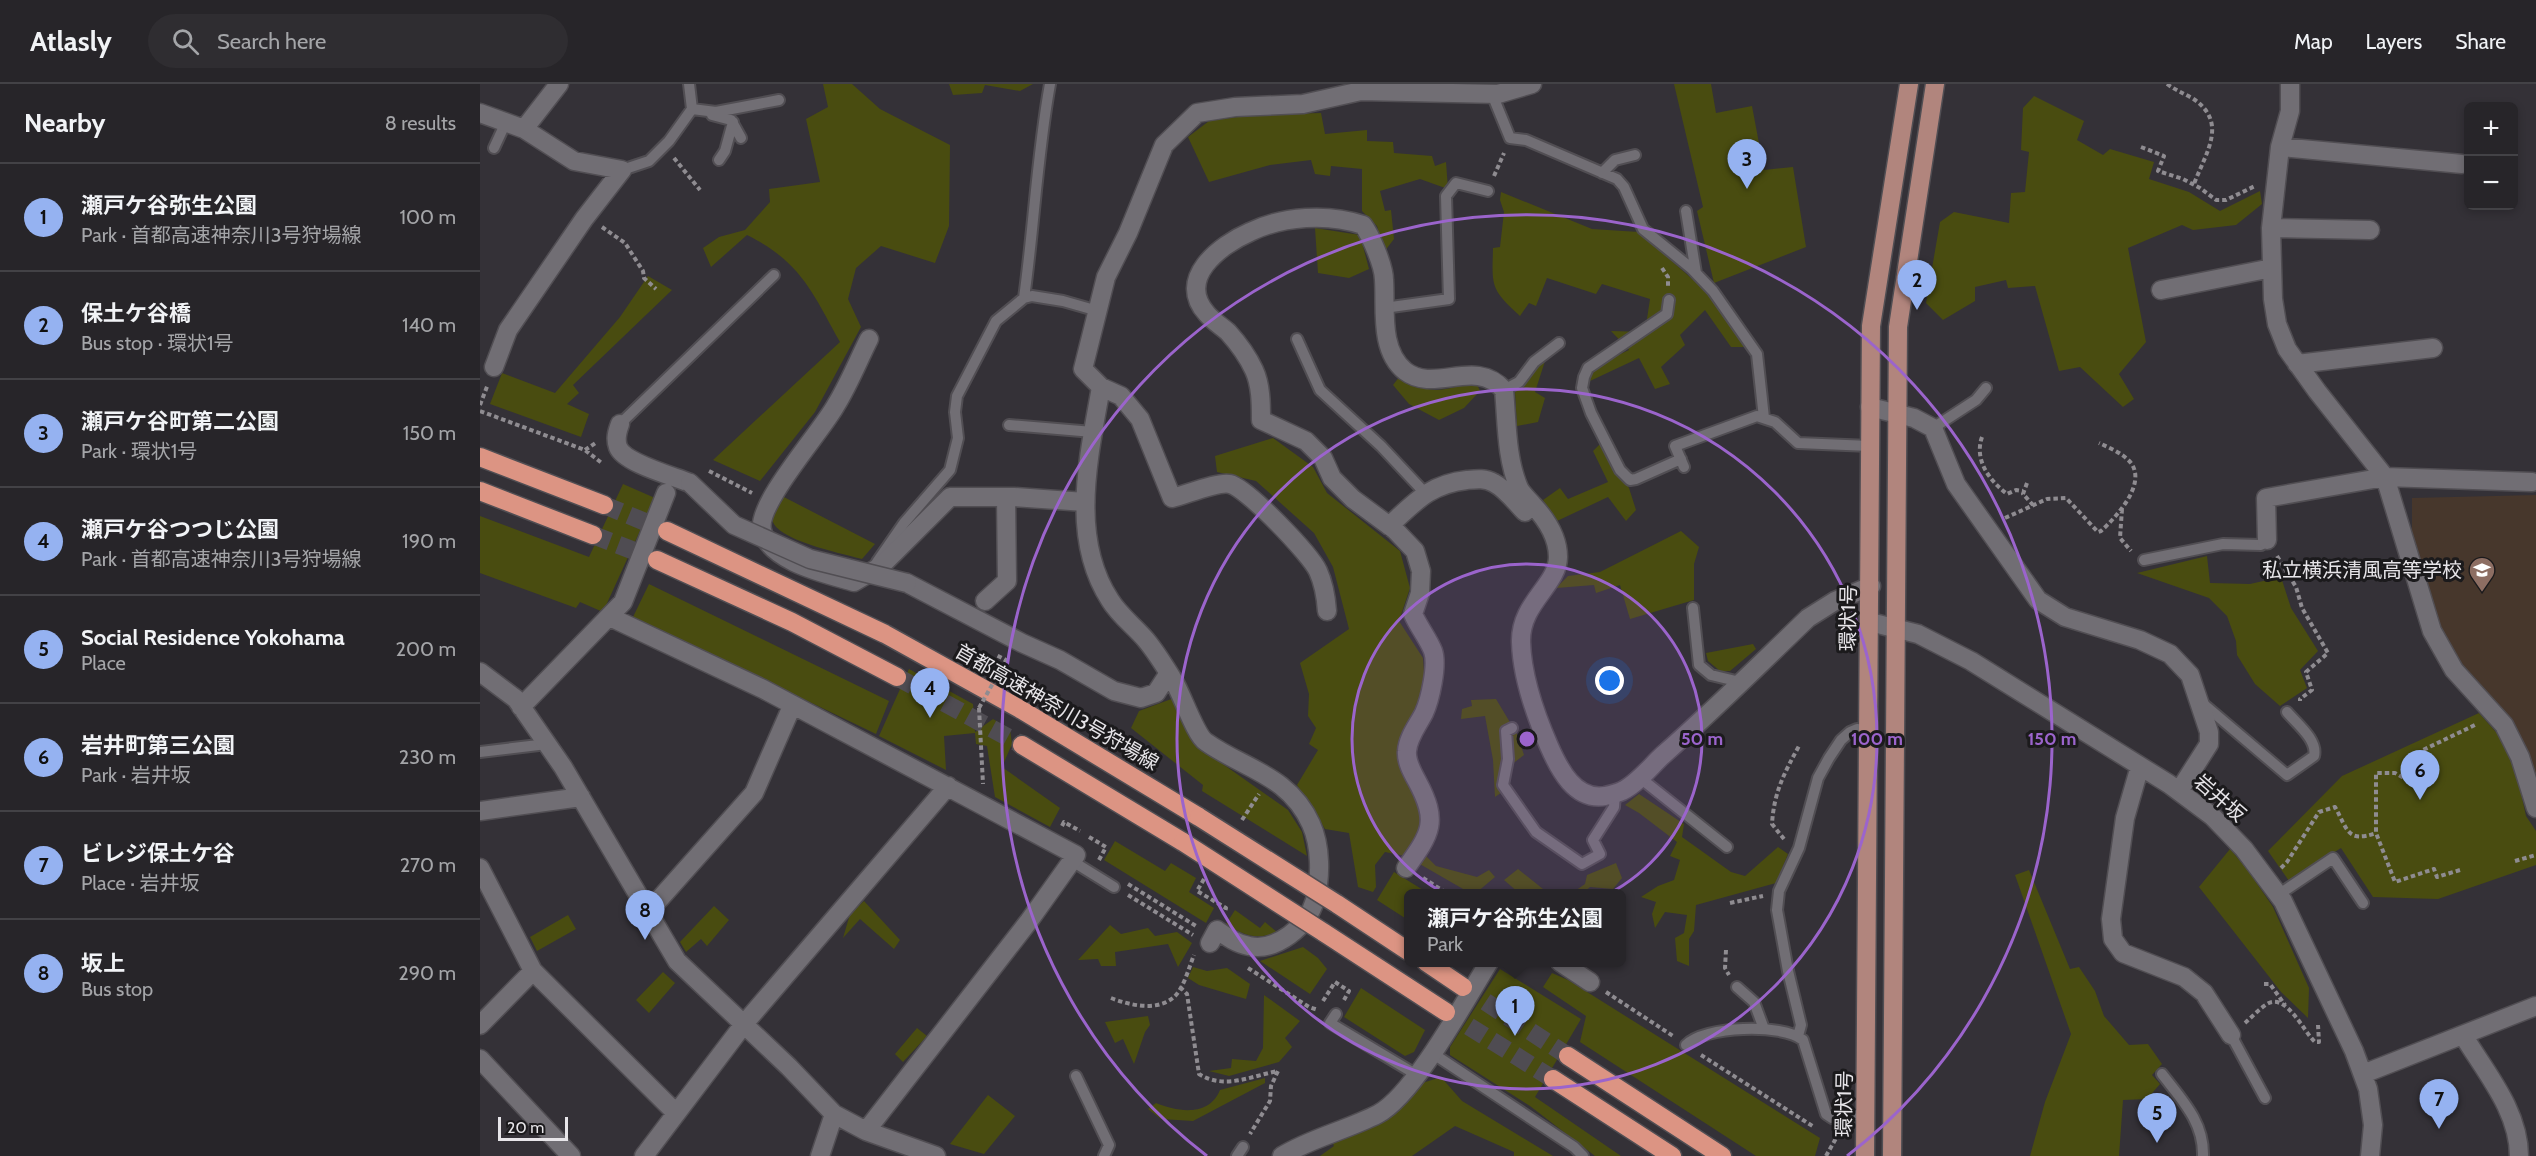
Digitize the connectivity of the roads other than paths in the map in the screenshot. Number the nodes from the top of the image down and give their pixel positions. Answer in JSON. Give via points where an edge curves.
{"nodes":[{"id":1,"x":559,"y":84,"type":"edge"},
{"id":2,"x":689,"y":84,"type":"edge"},
{"id":3,"x":1050,"y":84,"type":"edge"},
{"id":4,"x":1532,"y":84,"type":"edge"},
{"id":5,"x":1909,"y":84,"type":"edge"},
{"id":6,"x":1935,"y":84,"type":"edge"},
{"id":7,"x":2290,"y":84,"type":"edge"},
{"id":8,"x":1378,"y":87,"type":"edge"},
{"id":9,"x":1501,"y":90,"type":"edge"},
{"id":10,"x":779,"y":100,"type":"dead end"},
{"id":11,"x":692,"y":109,"type":"junction"},
{"id":12,"x":480,"y":113,"type":"edge"},
{"id":13,"x":506,"y":122,"type":"junction"},
{"id":14,"x":733,"y":122,"type":"junction"},
{"id":15,"x":524,"y":129,"type":"junction"},
{"id":16,"x":741,"y":138,"type":"dead end"},
{"id":17,"x":2280,"y":147,"type":"junction"},
{"id":18,"x":494,"y":148,"type":"dead end"},
{"id":19,"x":1635,"y":154,"type":"dead end"},
{"id":20,"x":719,"y":160,"type":"dead end"},
{"id":21,"x":2462,"y":164,"type":"dead end"},
{"id":22,"x":622,"y":170,"type":"junction"},
{"id":23,"x":1602,"y":173,"type":"junction"},
{"id":24,"x":1488,"y":191,"type":"road end"},
{"id":25,"x":1686,"y":211,"type":"dead end"},
{"id":26,"x":2271,"y":228,"type":"junction"},
{"id":27,"x":2370,"y":230,"type":"dead end"},
{"id":28,"x":2272,"y":268,"type":"junction"},
{"id":29,"x":1696,"y":273,"type":"junction"},
{"id":30,"x":774,"y":275,"type":"dead end"},
{"id":31,"x":2161,"y":290,"type":"dead end"},
{"id":32,"x":1024,"y":298,"type":"junction"},
{"id":33,"x":1669,"y":300,"type":"dead end"},
{"id":34,"x":1384,"y":308,"type":"junction"},
{"id":35,"x":1098,"y":311,"type":"junction"},
{"id":36,"x":869,"y":339,"type":"dead end"},
{"id":37,"x":1297,"y":339,"type":"dead end"},
{"id":38,"x":1559,"y":343,"type":"dead end"},
{"id":39,"x":2433,"y":348,"type":"dead end"},
{"id":40,"x":2297,"y":364,"type":"junction"},
{"id":41,"x":494,"y":367,"type":"dead end"},
{"id":42,"x":1101,"y":387,"type":"junction"},
{"id":43,"x":1986,"y":388,"type":"dead end"},
{"id":44,"x":1504,"y":390,"type":"junction"},
{"id":45,"x":1870,"y":407,"type":"junction"},
{"id":46,"x":1898,"y":414,"type":"junction"},
{"id":47,"x":1764,"y":418,"type":"junction"},
{"id":48,"x":620,"y":424,"type":"joint"},
{"id":49,"x":1009,"y":425,"type":"dead end"},
{"id":50,"x":1933,"y":428,"type":"junction"},
{"id":51,"x":1093,"y":432,"type":"junction"},
{"id":52,"x":1870,"y":446,"type":"junction"},
{"id":53,"x":480,"y":457,"type":"edge"},
{"id":54,"x":2385,"y":477,"type":"junction"},
{"id":55,"x":2532,"y":482,"type":"dead end"},
{"id":56,"x":480,"y":491,"type":"edge"},
{"id":57,"x":666,"y":493,"type":"dead end"},
{"id":58,"x":1425,"y":493,"type":"junction"},
{"id":59,"x":1006,"y":497,"type":"junction"},
{"id":60,"x":1085,"y":502,"type":"junction"},
{"id":61,"x":604,"y":506,"type":"tunnel mouth"},
{"id":62,"x":1389,"y":526,"type":"junction"},
{"id":63,"x":1551,"y":529,"type":"junction"},
{"id":64,"x":667,"y":531,"type":"tunnel mouth"},
{"id":65,"x":593,"y":535,"type":"tunnel mouth"},
{"id":66,"x":2267,"y":540,"type":"joint"},
{"id":67,"x":657,"y":560,"type":"tunnel mouth"},
{"id":68,"x":2144,"y":560,"type":"road end"},
{"id":69,"x":873,"y":571,"type":"junction"},
{"id":70,"x":1871,"y":585,"type":"junction"},
{"id":71,"x":985,"y":602,"type":"dead end"},
{"id":72,"x":1693,"y":608,"type":"dead end"},
{"id":73,"x":1327,"y":611,"type":"dead end"},
{"id":74,"x":610,"y":617,"type":"junction"},
{"id":75,"x":1870,"y":622,"type":"junction"},
{"id":76,"x":1895,"y":627,"type":"junction"},
{"id":77,"x":480,"y":672,"type":"edge"},
{"id":78,"x":1169,"y":673,"type":"junction"},
{"id":79,"x":897,"y":677,"type":"tunnel mouth"},
{"id":80,"x":1740,"y":682,"type":"junction"},
{"id":81,"x":2198,"y":699,"type":"junction"},
{"id":82,"x":792,"y":706,"type":"junction"},
{"id":83,"x":521,"y":707,"type":"junction"},
{"id":84,"x":2288,"y":712,"type":"dead end"},
{"id":85,"x":1512,"y":728,"type":"dead end"},
{"id":86,"x":1870,"y":731,"type":"junction"},
{"id":87,"x":547,"y":744,"type":"junction"},
{"id":88,"x":1022,"y":745,"type":"tunnel mouth"},
{"id":89,"x":480,"y":752,"type":"edge"},
{"id":90,"x":2140,"y":766,"type":"junction"},
{"id":91,"x":1639,"y":777,"type":"junction"},
{"id":92,"x":948,"y":786,"type":"junction"},
{"id":93,"x":2179,"y":792,"type":"junction"},
{"id":94,"x":1615,"y":793,"type":"junction"},
{"id":95,"x":580,"y":797,"type":"junction"},
{"id":96,"x":2536,"y":808,"type":"edge"},
{"id":97,"x":480,"y":811,"type":"edge"},
{"id":98,"x":1727,"y":848,"type":"dead end"},
{"id":99,"x":1072,"y":861,"type":"junction"},
{"id":100,"x":480,"y":868,"type":"edge"},
{"id":101,"x":1406,"y":868,"type":"road end"},
{"id":102,"x":1114,"y":887,"type":"road end"},
{"id":103,"x":2278,"y":895,"type":"junction"},
{"id":104,"x":2363,"y":903,"type":"dead end"},
{"id":105,"x":648,"y":912,"type":"junction"},
{"id":106,"x":1203,"y":941,"type":"road end"},
{"id":107,"x":1404,"y":948,"type":"edge"},
{"id":108,"x":1432,"y":967,"type":"edge"},
{"id":109,"x":1486,"y":967,"type":"edge"},
{"id":110,"x":1566,"y":967,"type":"edge"},
{"id":111,"x":534,"y":971,"type":"junction"},
{"id":112,"x":1590,"y":982,"type":"road end"},
{"id":113,"x":1463,"y":987,"type":"tunnel mouth"},
{"id":114,"x":1737,"y":987,"type":"road end"},
{"id":115,"x":2536,"y":1006,"type":"edge"},
{"id":116,"x":1446,"y":1012,"type":"tunnel mouth"},
{"id":117,"x":1336,"y":1014,"type":"dead end"},
{"id":118,"x":744,"y":1024,"type":"junction"},
{"id":119,"x":480,"y":1025,"type":"edge"},
{"id":120,"x":1764,"y":1029,"type":"junction"},
{"id":121,"x":2230,"y":1035,"type":"joint"},
{"id":122,"x":2463,"y":1035,"type":"junction"},
{"id":123,"x":1798,"y":1036,"type":"junction"},
{"id":124,"x":1686,"y":1045,"type":"road end"},
{"id":125,"x":1432,"y":1053,"type":"junction"},
{"id":126,"x":1568,"y":1056,"type":"tunnel mouth"},
{"id":127,"x":480,"y":1059,"type":"edge"},
{"id":128,"x":2162,"y":1074,"type":"dead end"},
{"id":129,"x":2362,"y":1074,"type":"junction"},
{"id":130,"x":1417,"y":1075,"type":"junction"},
{"id":131,"x":1076,"y":1076,"type":"dead end"},
{"id":132,"x":1553,"y":1079,"type":"tunnel mouth"},
{"id":133,"x":2265,"y":1098,"type":"dead end"},
{"id":134,"x":676,"y":1113,"type":"junction"},
{"id":135,"x":834,"y":1114,"type":"junction"},
{"id":136,"x":1867,"y":1114,"type":"junction"},
{"id":137,"x":866,"y":1131,"type":"junction"},
{"id":138,"x":571,"y":1156,"type":"edge"},
{"id":139,"x":644,"y":1156,"type":"edge"},
{"id":140,"x":820,"y":1156,"type":"edge"},
{"id":141,"x":936,"y":1156,"type":"edge"},
{"id":142,"x":1104,"y":1156,"type":"edge"},
{"id":143,"x":1282,"y":1156,"type":"edge"},
{"id":144,"x":1583,"y":1156,"type":"edge"},
{"id":145,"x":1672,"y":1156,"type":"edge"},
{"id":146,"x":1722,"y":1156,"type":"edge"},
{"id":147,"x":1865,"y":1156,"type":"edge"},
{"id":148,"x":1892,"y":1156,"type":"edge"},
{"id":149,"x":2203,"y":1156,"type":"edge"},
{"id":150,"x":2370,"y":1156,"type":"edge"},
{"id":151,"x":2519,"y":1156,"type":"edge"}],
"edges":[{"from":1,"to":15,"type":"street"},
{"from":2,"to":11,"type":"lane"},
{"from":3,"to":32,"type":"lane"},
{"from":4,"to":9,"type":"street"},
{"from":5,"to":45,"type":"main road","name":"環状1号","via":[[1871,326]]},
{"from":6,"to":46,"type":"main road","via":[[1898,327]]},
{"from":7,"to":17,"type":"street","via":[[2290,111]]},
{"from":8,"to":9,"type":"street"},
{"from":8,"to":35,"type":"street","via":[[1304,104],[1197,113],[1164,145],[1106,277]]},
{"from":9,"to":23,"type":"lane","via":[[1510,138],[1526,140]]},
{"from":10,"to":11,"type":"lane","via":[[716,112]]},
{"from":11,"to":14,"type":"lane"},
{"from":11,"to":22,"type":"lane","via":[[649,161]]},
{"from":12,"to":13,"type":"street"},
{"from":13,"to":15,"type":"street"},
{"from":13,"to":18,"type":"lane"},
{"from":14,"to":16,"type":"lane"},
{"from":14,"to":20,"type":"lane"},
{"from":15,"to":22,"type":"street","via":[[574,161]]},
{"from":17,"to":21,"type":"street"},
{"from":17,"to":26,"type":"street"},
{"from":19,"to":23,"type":"lane","via":[[1615,160]]},
{"from":22,"to":41,"type":"street","via":[[508,330]]},
{"from":23,"to":29,"type":"lane","via":[[1624,187],[1643,229]]},
{"from":24,"to":34,"type":"lane","via":[[1456,183],[1446,196],[1449,300]]},
{"from":25,"to":29,"type":"lane"},
{"from":26,"to":27,"type":"street"},
{"from":26,"to":28,"type":"street"},
{"from":28,"to":31,"type":"street"},
{"from":28,"to":40,"type":"street","via":[[2277,324],[2286,349]]},
{"from":29,"to":47,"type":"lane","via":[[1711,282],[1757,354]]},
{"from":30,"to":48,"type":"lane"},
{"from":32,"to":35,"type":"lane","via":[[1063,301]]},
{"from":32,"to":69,"type":"lane","via":[[996,321],[957,396],[958,438],[950,471],[904,523]]},
{"from":33,"to":47,"type":"lane","via":[[1667,314],[1588,368],[1582,388],[1620,470],[1630,480],[1682,463],[1675,446],[1757,416]]},
{"from":34,"to":44,"type":"street","via":[[1394,355],[1404,370],[1430,379],[1487,376]]},
{"from":34,"to":62,"type":"street","via":[[1384,278],[1373,245],[1363,225],[1352,221],[1300,219],[1251,231],[1212,255],[1200,272],[1197,285],[1206,314],[1229,333],[1254,371],[1261,420],[1306,441],[1323,458],[1332,478]]},
{"from":35,"to":42,"type":"street","via":[[1083,369]]},
{"from":36,"to":69,"type":"street","via":[[837,405],[763,513],[762,530],[774,550],[812,569],[854,582]]},
{"from":37,"to":58,"type":"lane","via":[[1320,390]]},
{"from":38,"to":44,"type":"lane","via":[[1534,362],[1519,382]]},
{"from":39,"to":40,"type":"street"},
{"from":40,"to":54,"type":"street"},
{"from":42,"to":51,"type":"street"},
{"from":42,"to":73,"type":"street","via":[[1121,396],[1140,419],[1172,498],[1227,483],[1241,487],[1317,568]]},
{"from":43,"to":50,"type":"lane","via":[[1976,400]]},
{"from":44,"to":63,"type":"street","via":[[1512,467],[1520,490]]},
{"from":45,"to":46,"type":"street"},
{"from":45,"to":52,"type":"main road","name":"環状1号"},
{"from":46,"to":50,"type":"street"},
{"from":46,"to":76,"type":"main road"},
{"from":47,"to":52,"type":"lane","via":[[1775,422],[1798,443]]},
{"from":48,"to":78,"type":"street","bridge":true,"via":[[618,450],[628,459],[690,483],[734,525],[810,560],[907,583],[1114,691],[1141,698],[1156,693]]},
{"from":49,"to":51,"type":"lane"},
{"from":50,"to":81,"type":"street","via":[[1956,484],[2038,600],[2066,617],[2140,640],[2170,654],[2190,675]]},
{"from":51,"to":60,"type":"street"},
{"from":52,"to":70,"type":"main road","name":"環状1号"},
{"from":53,"to":61,"type":"highway"},
{"from":54,"to":55,"type":"street"},
{"from":54,"to":66,"type":"street","via":[[2266,498]]},
{"from":54,"to":96,"type":"street","via":[[2432,631],[2454,670],[2504,725],[2520,756]]},
{"from":56,"to":65,"type":"highway"},
{"from":57,"to":74,"type":"street","via":[[623,602]]},
{"from":58,"to":62,"type":"street"},
{"from":58,"to":63,"type":"street","via":[[1439,485],[1481,479],[1495,483],[1530,518]]},
{"from":59,"to":60,"type":"street"},
{"from":59,"to":69,"type":"street","via":[[950,497]]},
{"from":59,"to":71,"type":"street","via":[[1007,581]]},
{"from":60,"to":78,"type":"street","via":[[1096,575],[1110,601]]},
{"from":62,"to":101,"type":"street","via":[[1415,551],[1421,571],[1420,593],[1413,614],[1433,651],[1431,691],[1407,752],[1411,771],[1423,792],[1431,827]]},
{"from":63,"to":94,"type":"street","via":[[1558,545],[1558,560],[1552,577],[1522,622],[1524,669],[1535,719],[1569,782],[1585,795]]},
{"from":64,"to":107,"type":"highway","name":"首都高速神奈川3号狩場線","bridge":true,"via":[[885,634],[1020,709],[1199,817]]},
{"from":66,"to":68,"type":"lane","via":[[2261,545],[2223,544]]},
{"from":67,"to":79,"type":"highway","via":[[792,622]]},
{"from":70,"to":75,"type":"main road","name":"環状1号"},
{"from":70,"to":80,"type":"street","via":[[1808,618]]},
{"from":72,"to":80,"type":"lane","via":[[1699,665],[1711,675]]},
{"from":74,"to":82,"type":"street"},
{"from":74,"to":83,"type":"street"},
{"from":75,"to":76,"type":"street","name":"岩井坂"},
{"from":75,"to":86,"type":"main road","name":"環状1号"},
{"from":76,"to":90,"type":"street","name":"岩井坂","via":[[1943,645]]},
{"from":76,"to":148,"type":"main road"},
{"from":77,"to":83,"type":"street"},
{"from":78,"to":106,"type":"street","via":[[1203,741],[1281,786],[1302,807],[1317,846],[1314,902],[1289,936],[1270,946],[1251,946],[1217,930]]},
{"from":80,"to":91,"type":"street"},
{"from":81,"to":84,"type":"lane","via":[[2288,775],[2314,756],[2316,749]]},
{"from":81,"to":93,"type":"street","via":[[2209,744]]},
{"from":82,"to":92,"type":"street"},
{"from":82,"to":105,"type":"street","via":[[754,793]]},
{"from":83,"to":87,"type":"street"},
{"from":85,"to":94,"type":"lane","via":[[1506,731],[1508,759],[1503,785],[1536,832],[1582,864],[1600,854],[1593,840],[1614,807]]},
{"from":86,"to":123,"type":"lane","via":[[1850,732],[1829,758],[1818,778],[1799,848],[1776,893],[1801,1025]]},
{"from":86,"to":136,"type":"main road","name":"環状1号"},
{"from":87,"to":89,"type":"lane"},
{"from":87,"to":95,"type":"street"},
{"from":88,"to":116,"type":"highway","bridge":true,"via":[[1183,842]]},
{"from":90,"to":93,"type":"street","name":"岩井坂"},
{"from":90,"to":121,"type":"street","via":[[2125,818],[2111,919],[2113,939],[2123,953],[2184,977],[2204,993]]},
{"from":91,"to":94,"type":"street"},
{"from":91,"to":98,"type":"lane"},
{"from":92,"to":99,"type":"street","via":[[1076,855]]},
{"from":92,"to":118,"type":"street"},
{"from":93,"to":103,"type":"street","name":"岩井坂","via":[[2212,816],[2244,849]]},
{"from":95,"to":97,"type":"street"},
{"from":95,"to":105,"type":"street"},
{"from":99,"to":102,"type":"lane"},
{"from":99,"to":137,"type":"street"},
{"from":100,"to":111,"type":"street"},
{"from":103,"to":104,"type":"lane","via":[[2333,858]]},
{"from":103,"to":129,"type":"street","name":"岩井坂"},
{"from":105,"to":118,"type":"street","via":[[677,961]]},
{"from":108,"to":113,"type":"highway"},
{"from":109,"to":125,"type":"street"},
{"from":110,"to":112,"type":"street"},
{"from":111,"to":119,"type":"street"},
{"from":111,"to":134,"type":"street"},
{"from":114,"to":120,"type":"lane","via":[[1754,1002]]},
{"from":115,"to":122,"type":"street"},
{"from":117,"to":130,"type":"lane","via":[[1330,1023]]},
{"from":118,"to":134,"type":"street"},
{"from":118,"to":135,"type":"street"},
{"from":120,"to":123,"type":"lane"},
{"from":120,"to":124,"type":"lane","via":[[1747,1028],[1693,1038]]},
{"from":121,"to":133,"type":"lane"},
{"from":122,"to":129,"type":"street"},
{"from":122,"to":151,"type":"street","via":[[2512,1115],[2519,1136]]},
{"from":123,"to":136,"type":"lane","via":[[1803,1040],[1826,1114],[1832,1118]]},
{"from":125,"to":130,"type":"street"},
{"from":125,"to":144,"type":"lane"},
{"from":126,"to":146,"type":"highway"},
{"from":127,"to":138,"type":"street"},
{"from":128,"to":149,"type":"lane","via":[[2195,1118],[2204,1141]]},
{"from":129,"to":150,"type":"street","name":"岩井坂","via":[[2373,1125]]},
{"from":130,"to":143,"type":"street","via":[[1380,1113]]},
{"from":131,"to":142,"type":"lane","via":[[1109,1145]]},
{"from":132,"to":145,"type":"highway"},
{"from":134,"to":139,"type":"street"},
{"from":135,"to":137,"type":"street"},
{"from":135,"to":140,"type":"street"},
{"from":136,"to":147,"type":"main road","name":"環状1号"},
{"from":137,"to":141,"type":"street"}]}
